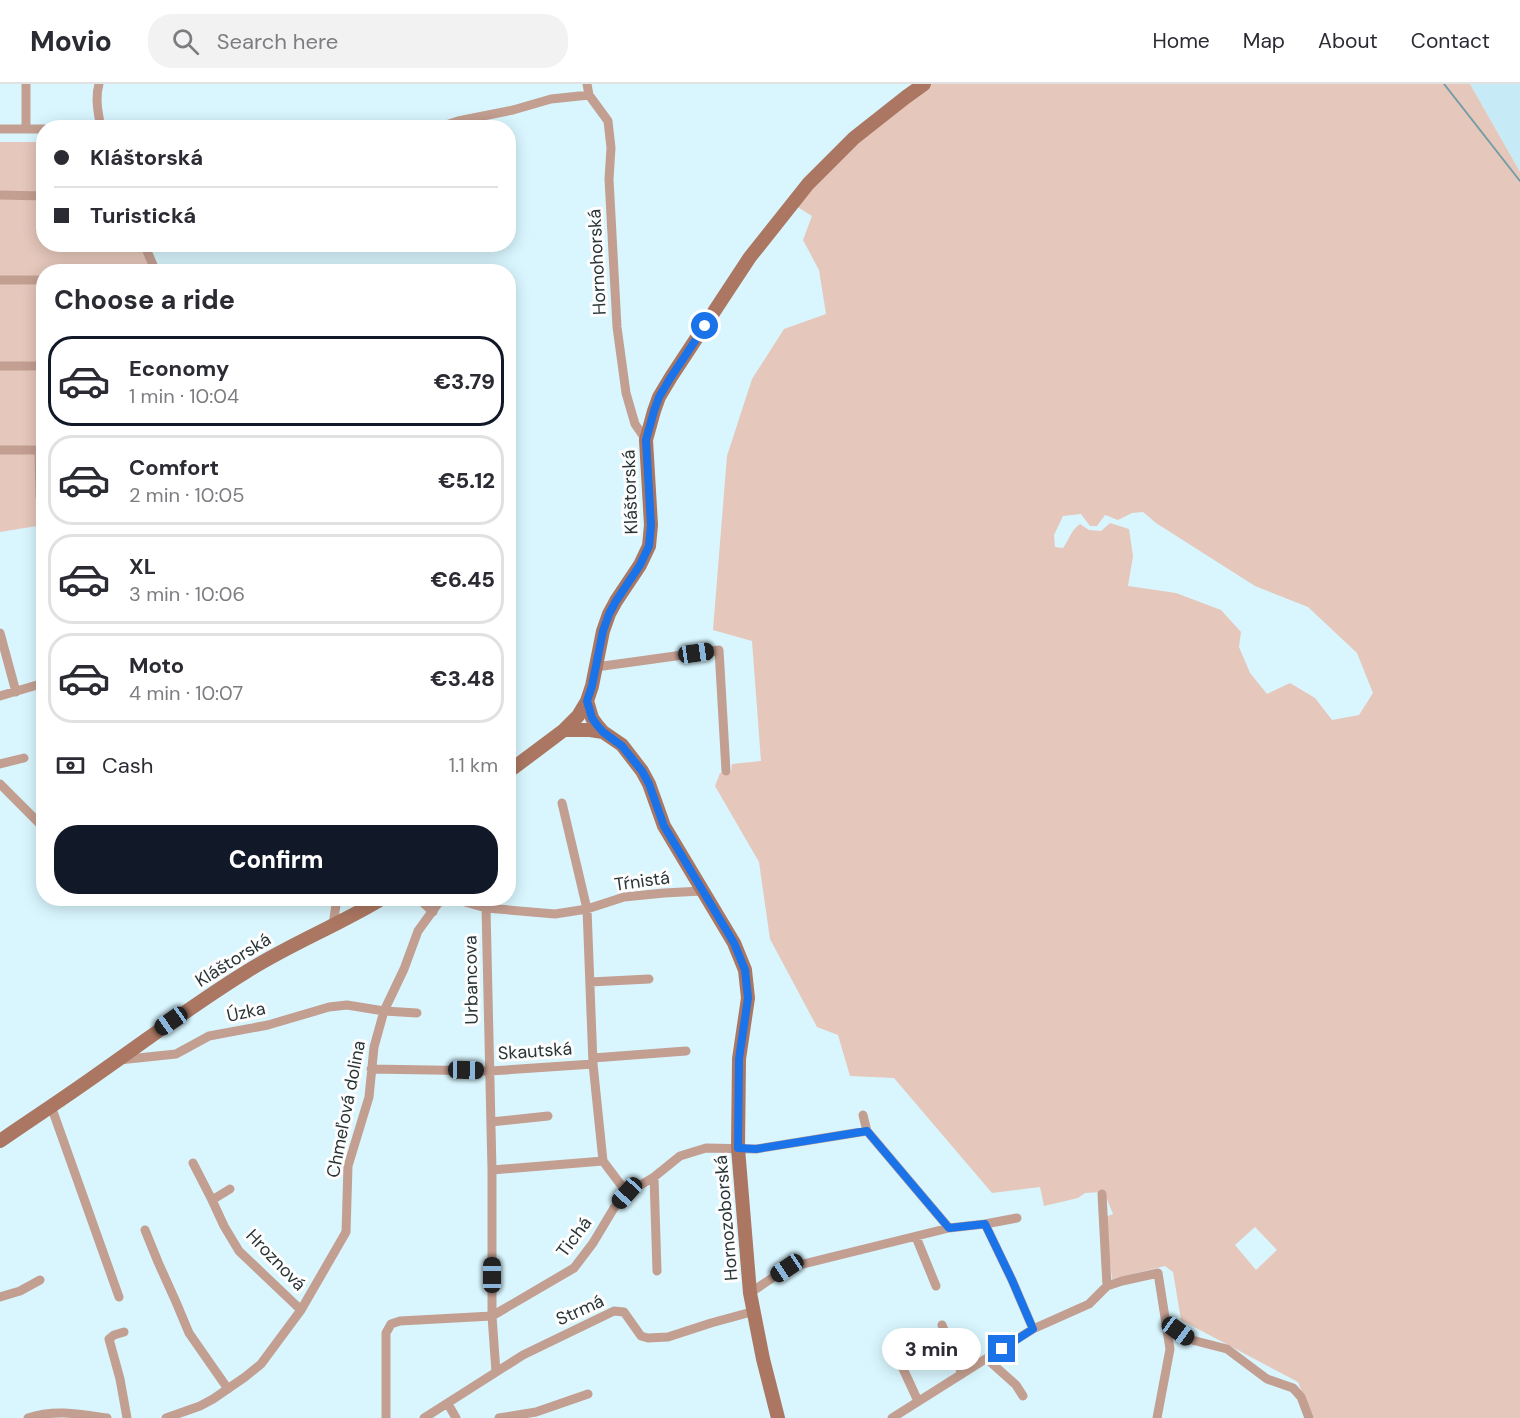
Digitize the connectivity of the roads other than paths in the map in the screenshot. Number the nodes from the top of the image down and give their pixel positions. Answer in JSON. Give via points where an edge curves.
{"nodes":[{"id":1,"x":26,"y":84,"type":"edge"},
{"id":2,"x":99,"y":84,"type":"edge"},
{"id":3,"x":587,"y":84,"type":"edge"},
{"id":4,"x":924,"y":84,"type":"edge"},
{"id":5,"x":589,"y":95,"type":"junction"},
{"id":6,"x":99,"y":120,"type":"edge"},
{"id":7,"x":463,"y":120,"type":"edge"},
{"id":8,"x":0,"y":129,"type":"edge"},
{"id":9,"x":26,"y":129,"type":"junction"},
{"id":10,"x":36,"y":129,"type":"edge"},
{"id":11,"x":0,"y":195,"type":"edge"},
{"id":12,"x":36,"y":195,"type":"edge"},
{"id":13,"x":0,"y":280,"type":"edge"},
{"id":14,"x":36,"y":280,"type":"edge"},
{"id":15,"x":0,"y":366,"type":"edge"},
{"id":16,"x":36,"y":366,"type":"edge"},
{"id":17,"x":646,"y":440,"type":"junction"},
{"id":18,"x":0,"y":450,"type":"edge"},
{"id":19,"x":36,"y":450,"type":"edge"},
{"id":20,"x":0,"y":633,"type":"edge"},
{"id":21,"x":596,"y":667,"type":"junction"},
{"id":22,"x":36,"y":686,"type":"edge"},
{"id":23,"x":16,"y":692,"type":"junction"},
{"id":24,"x":0,"y":696,"type":"edge"},
{"id":25,"x":587,"y":701,"type":"junction"},
{"id":26,"x":564,"y":730,"type":"junction"},
{"id":27,"x":603,"y":732,"type":"junction"},
{"id":28,"x":24,"y":758,"type":"dead end"},
{"id":29,"x":0,"y":764,"type":"edge"},
{"id":30,"x":516,"y":766,"type":"edge"},
{"id":31,"x":726,"y":771,"type":"dead end"},
{"id":32,"x":0,"y":784,"type":"edge"},
{"id":33,"x":562,"y":803,"type":"dead end"},
{"id":34,"x":36,"y":820,"type":"edge"},
{"id":35,"x":702,"y":891,"type":"junction"},
{"id":36,"x":336,"y":906,"type":"edge"},
{"id":37,"x":370,"y":906,"type":"edge"},
{"id":38,"x":428,"y":906,"type":"edge"},
{"id":39,"x":439,"y":906,"type":"edge"},
{"id":40,"x":477,"y":906,"type":"edge"},
{"id":41,"x":486,"y":908,"type":"junction"},
{"id":42,"x":587,"y":909,"type":"junction"},
{"id":43,"x":433,"y":912,"type":"junction"},
{"id":44,"x":333,"y":925,"type":"junction"},
{"id":45,"x":649,"y":979,"type":"dead end"},
{"id":46,"x":590,"y":982,"type":"junction"},
{"id":47,"x":384,"y":1011,"type":"junction"},
{"id":48,"x":417,"y":1013,"type":"dead end"},
{"id":49,"x":686,"y":1051,"type":"dead end"},
{"id":50,"x":117,"y":1060,"type":"junction"},
{"id":51,"x":593,"y":1061,"type":"junction"},
{"id":52,"x":371,"y":1069,"type":"junction"},
{"id":53,"x":490,"y":1071,"type":"junction"},
{"id":54,"x":51,"y":1106,"type":"junction"},
{"id":55,"x":863,"y":1115,"type":"dead end"},
{"id":56,"x":548,"y":1116,"type":"dead end"},
{"id":57,"x":491,"y":1122,"type":"junction"},
{"id":58,"x":867,"y":1131,"type":"junction"},
{"id":59,"x":0,"y":1141,"type":"edge"},
{"id":60,"x":738,"y":1148,"type":"junction"},
{"id":61,"x":603,"y":1161,"type":"junction"},
{"id":62,"x":193,"y":1163,"type":"dead end"},
{"id":63,"x":492,"y":1170,"type":"junction"},
{"id":64,"x":654,"y":1177,"type":"junction"},
{"id":65,"x":230,"y":1189,"type":"dead end"},
{"id":66,"x":627,"y":1193,"type":"junction"},
{"id":67,"x":1102,"y":1194,"type":"dead end"},
{"id":68,"x":212,"y":1200,"type":"junction"},
{"id":69,"x":1017,"y":1218,"type":"dead end"},
{"id":70,"x":985,"y":1224,"type":"junction"},
{"id":71,"x":949,"y":1228,"type":"junction"},
{"id":72,"x":146,"y":1230,"type":"dead end"},
{"id":73,"x":916,"y":1237,"type":"junction"},
{"id":74,"x":657,"y":1271,"type":"dead end"},
{"id":75,"x":40,"y":1280,"type":"dead end"},
{"id":76,"x":936,"y":1286,"type":"dead end"},
{"id":77,"x":1107,"y":1286,"type":"junction"},
{"id":78,"x":750,"y":1293,"type":"junction"},
{"id":79,"x":0,"y":1296,"type":"edge"},
{"id":80,"x":119,"y":1297,"type":"dead end"},
{"id":81,"x":301,"y":1310,"type":"junction"},
{"id":82,"x":754,"y":1311,"type":"junction"},
{"id":83,"x":492,"y":1316,"type":"junction"},
{"id":84,"x":1167,"y":1324,"type":"junction"},
{"id":85,"x":942,"y":1325,"type":"dead end"},
{"id":86,"x":1033,"y":1329,"type":"junction"},
{"id":87,"x":124,"y":1332,"type":"dead end"},
{"id":88,"x":894,"y":1343,"type":"dead end"},
{"id":89,"x":987,"y":1359,"type":"junction"},
{"id":90,"x":496,"y":1372,"type":"junction"},
{"id":91,"x":962,"y":1374,"type":"junction"},
{"id":92,"x":228,"y":1389,"type":"junction"},
{"id":93,"x":588,"y":1394,"type":"dead end"},
{"id":94,"x":1023,"y":1396,"type":"dead end"},
{"id":95,"x":918,"y":1401,"type":"junction"},
{"id":96,"x":448,"y":1404,"type":"junction"},
{"id":97,"x":28,"y":1418,"type":"edge"},
{"id":98,"x":107,"y":1418,"type":"edge"},
{"id":99,"x":127,"y":1418,"type":"edge"},
{"id":100,"x":166,"y":1418,"type":"edge"},
{"id":101,"x":386,"y":1418,"type":"edge"},
{"id":102,"x":424,"y":1418,"type":"edge"},
{"id":103,"x":456,"y":1418,"type":"edge"},
{"id":104,"x":499,"y":1418,"type":"edge"},
{"id":105,"x":778,"y":1418,"type":"edge"},
{"id":106,"x":892,"y":1418,"type":"edge"},
{"id":107,"x":1157,"y":1418,"type":"edge"},
{"id":108,"x":1309,"y":1418,"type":"edge"}],
"edges":[{"from":1,"to":9,"type":"street"},
{"from":2,"to":6,"type":"street"},
{"from":3,"to":5,"type":"street","name":"Hornohorská"},
{"from":4,"to":17,"type":"street","name":"Kláštorská","via":[[854,138],[808,184],[750,257],[664,388]]},
{"from":5,"to":7,"type":"street","via":[[551,99]]},
{"from":5,"to":17,"type":"street","name":"Hornohorská","via":[[608,121],[617,327],[626,393],[635,424]]},
{"from":8,"to":9,"type":"street"},
{"from":9,"to":10,"type":"street"},
{"from":11,"to":12,"type":"street"},
{"from":13,"to":14,"type":"street"},
{"from":15,"to":16,"type":"street"},
{"from":17,"to":21,"type":"street","name":"Kláštorská","via":[[649,546],[609,614]]},
{"from":18,"to":19,"type":"street"},
{"from":20,"to":23,"type":"street"},
{"from":21,"to":25,"type":"street","name":"Kláštorská"},
{"from":21,"to":31,"type":"street","via":[[719,650]]},
{"from":22,"to":23,"type":"street"},
{"from":23,"to":24,"type":"street"},
{"from":25,"to":26,"type":"street","name":"Kláštorská"},
{"from":25,"to":27,"type":"street","name":"Hornozoborská","via":[[592,718]]},
{"from":26,"to":27,"type":"street"},
{"from":26,"to":30,"type":"street","name":"Kláštorská"},
{"from":27,"to":35,"type":"street","name":"Hornozoborská","via":[[622,746],[642,771],[664,826]]},
{"from":28,"to":29,"type":"street"},
{"from":32,"to":34,"type":"street"},
{"from":33,"to":42,"type":"street"},
{"from":35,"to":42,"type":"street","name":"Tŕnistá","via":[[624,897]]},
{"from":35,"to":60,"type":"street","name":"Hornozoborská","via":[[734,943],[745,970],[748,998],[739,1059]]},
{"from":36,"to":44,"type":"street"},
{"from":37,"to":44,"type":"street","name":"Kláštorská"},
{"from":38,"to":43,"type":"street"},
{"from":39,"to":43,"type":"street","name":"Chmeľová dolina"},
{"from":40,"to":41,"type":"street","name":"Tŕnistá"},
{"from":41,"to":42,"type":"street","name":"Tŕnistá","via":[[555,914]]},
{"from":41,"to":53,"type":"street","name":"Urbancova"},
{"from":42,"to":46,"type":"street"},
{"from":43,"to":47,"type":"street","name":"Chmeľová dolina","via":[[418,931]]},
{"from":44,"to":50,"type":"street","name":"Kláštorská","via":[[274,954]]},
{"from":45,"to":46,"type":"street"},
{"from":46,"to":51,"type":"street"},
{"from":47,"to":48,"type":"street"},
{"from":47,"to":50,"type":"street","name":"Úzka","via":[[347,1005],[329,1007],[268,1025],[209,1036],[176,1054]]},
{"from":47,"to":52,"type":"street","name":"Chmeľová dolina"},
{"from":49,"to":51,"type":"street","name":"Skautská"},
{"from":50,"to":54,"type":"street","name":"Kláštorská"},
{"from":51,"to":53,"type":"street","name":"Skautská"},
{"from":51,"to":61,"type":"street"},
{"from":52,"to":53,"type":"street","name":"Skautská"},
{"from":52,"to":81,"type":"street","name":"Chmeľová dolina","via":[[369,1097],[348,1167],[346,1232]]},
{"from":53,"to":57,"type":"street","name":"Urbancova"},
{"from":54,"to":59,"type":"street","name":"Kláštorská"},
{"from":54,"to":80,"type":"street"},
{"from":55,"to":58,"type":"street"},
{"from":56,"to":57,"type":"street"},
{"from":57,"to":63,"type":"street","name":"Urbancova"},
{"from":58,"to":60,"type":"street","name":"Tichá","via":[[756,1149]]},
{"from":58,"to":71,"type":"street"},
{"from":60,"to":64,"type":"street","name":"Tichá","via":[[706,1149],[680,1156]]},
{"from":60,"to":78,"type":"street","name":"Hornozoborská"},
{"from":61,"to":63,"type":"street"},
{"from":61,"to":66,"type":"street"},
{"from":62,"to":68,"type":"street","name":"Hroznová"},
{"from":63,"to":83,"type":"street","name":"Urbancova"},
{"from":64,"to":66,"type":"street","name":"Tichá"},
{"from":64,"to":74,"type":"street"},
{"from":65,"to":68,"type":"street"},
{"from":66,"to":83,"type":"street","name":"Tichá","via":[[574,1268]]},
{"from":67,"to":77,"type":"street"},
{"from":68,"to":81,"type":"street","name":"Hroznová","via":[[239,1251]]},
{"from":69,"to":70,"type":"street"},
{"from":70,"to":71,"type":"street"},
{"from":70,"to":86,"type":"street"},
{"from":71,"to":73,"type":"street"},
{"from":72,"to":92,"type":"street","via":[[189,1333]]},
{"from":73,"to":76,"type":"street"},
{"from":73,"to":78,"type":"street","via":[[787,1268]]},
{"from":75,"to":79,"type":"street"},
{"from":77,"to":84,"type":"street","via":[[1158,1273]]},
{"from":77,"to":86,"type":"street","via":[[1089,1304]]},
{"from":78,"to":82,"type":"street","name":"Hornozoborská"},
{"from":81,"to":92,"type":"street","name":"Chmeľová dolina","via":[[261,1364]]},
{"from":82,"to":90,"type":"street","name":"Strmá","via":[[668,1337],[648,1338],[641,1336],[624,1312],[614,1311]]},
{"from":82,"to":105,"type":"street","name":"Hornozoborská"},
{"from":83,"to":90,"type":"street","name":"Urbancova"},
{"from":83,"to":101,"type":"street","via":[[391,1324],[386,1333]]},
{"from":84,"to":107,"type":"street","via":[[1170,1349]]},
{"from":84,"to":108,"type":"street","via":[[1188,1339],[1227,1349],[1267,1379],[1293,1388]]},
{"from":85,"to":91,"type":"street"},
{"from":86,"to":89,"type":"street"},
{"from":87,"to":99,"type":"street","via":[[109,1339]]},
{"from":88,"to":95,"type":"street"},
{"from":89,"to":91,"type":"street"},
{"from":89,"to":94,"type":"street"},
{"from":90,"to":96,"type":"street","name":"Strmá"},
{"from":91,"to":95,"type":"street"},
{"from":92,"to":100,"type":"street","name":"Chmeľová dolina","via":[[200,1406]]},
{"from":93,"to":104,"type":"street","via":[[536,1412]]},
{"from":95,"to":106,"type":"street"},
{"from":96,"to":102,"type":"street","name":"Strmá"},
{"from":96,"to":103,"type":"street"},
{"from":97,"to":98,"type":"street","via":[[52,1413]]}]}
